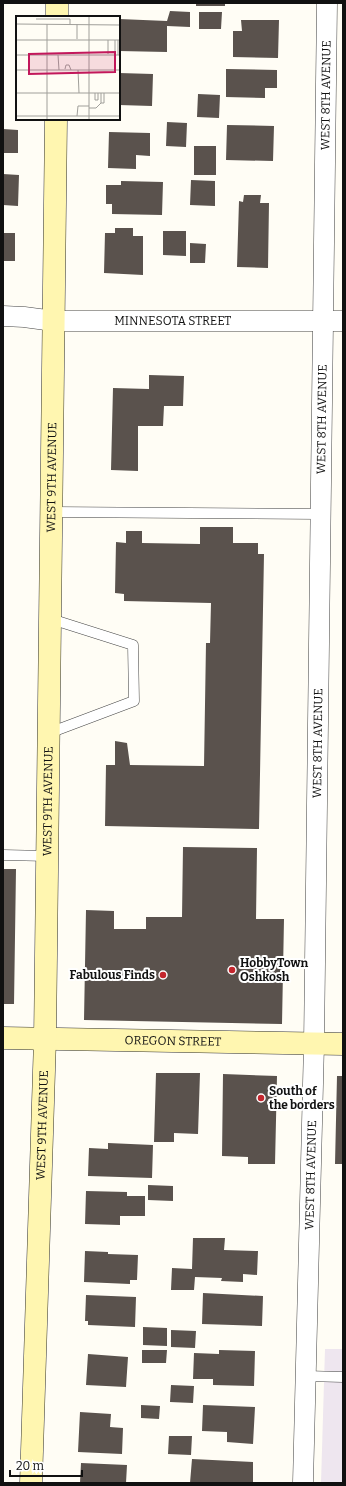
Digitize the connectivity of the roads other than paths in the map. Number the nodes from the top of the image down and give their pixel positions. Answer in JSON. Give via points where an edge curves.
{"nodes":[{"id":1,"x":57,"y":3,"type":"edge"},
{"id":2,"x":326,"y":3,"type":"edge"},
{"id":3,"x":57,"y":16,"type":"edge"},
{"id":4,"x":56,"y":120,"type":"edge"},
{"id":5,"x":3,"y":316,"type":"edge"},
{"id":6,"x":322,"y":320,"type":"junction"},
{"id":7,"x":54,"y":321,"type":"junction"},
{"id":8,"x":343,"y":321,"type":"edge"},
{"id":9,"x":52,"y":512,"type":"junction"},
{"id":10,"x":320,"y":514,"type":"junction"},
{"id":11,"x":51,"y":620,"type":"junction"},
{"id":12,"x":49,"y":733,"type":"junction"},
{"id":13,"x":3,"y":855,"type":"edge"},
{"id":14,"x":48,"y":856,"type":"junction"},
{"id":15,"x":3,"y":1038,"type":"edge"},
{"id":16,"x":45,"y":1039,"type":"junction"},
{"id":17,"x":314,"y":1044,"type":"junction"},
{"id":18,"x":343,"y":1044,"type":"edge"},
{"id":19,"x":306,"y":1376,"type":"junction"},
{"id":20,"x":343,"y":1377,"type":"edge"},
{"id":21,"x":31,"y":1483,"type":"edge"},
{"id":22,"x":303,"y":1483,"type":"edge"}],
"edges":[{"from":1,"to":3,"type":"main road"},
{"from":2,"to":6,"type":"street","name":"WEST 8TH AVENUE"},
{"from":4,"to":7,"type":"main road","name":"WEST 9TH AVENUE"},
{"from":5,"to":7,"type":"street","name":"MINNESOTA STREET"},
{"from":6,"to":7,"type":"street","name":"MINNESOTA STREET"},
{"from":6,"to":8,"type":"street","name":"MINNESOTA STREET"},
{"from":6,"to":10,"type":"street","name":"WEST 8TH AVENUE"},
{"from":7,"to":9,"type":"main road","name":"WEST 9TH AVENUE"},
{"from":9,"to":10,"type":"lane"},
{"from":9,"to":11,"type":"main road","name":"WEST 9TH AVENUE"},
{"from":10,"to":17,"type":"street","name":"WEST 8TH AVENUE"},
{"from":11,"to":12,"type":"main road","name":"WEST 9TH AVENUE"},
{"from":11,"to":12,"type":"lane","via":[[133,645],[134,701]]},
{"from":12,"to":14,"type":"main road","name":"WEST 9TH AVENUE"},
{"from":13,"to":14,"type":"lane"},
{"from":14,"to":16,"type":"main road","name":"WEST 9TH AVENUE"},
{"from":15,"to":16,"type":"main road","name":"OREGON STREET"},
{"from":16,"to":17,"type":"main road","name":"OREGON STREET"},
{"from":16,"to":21,"type":"main road","name":"WEST 9TH AVENUE"},
{"from":17,"to":18,"type":"main road","name":"OREGON STREET"},
{"from":17,"to":19,"type":"street","name":"WEST 8TH AVENUE"},
{"from":19,"to":20,"type":"lane"},
{"from":19,"to":22,"type":"street","name":"WEST 8TH AVENUE"}]}
